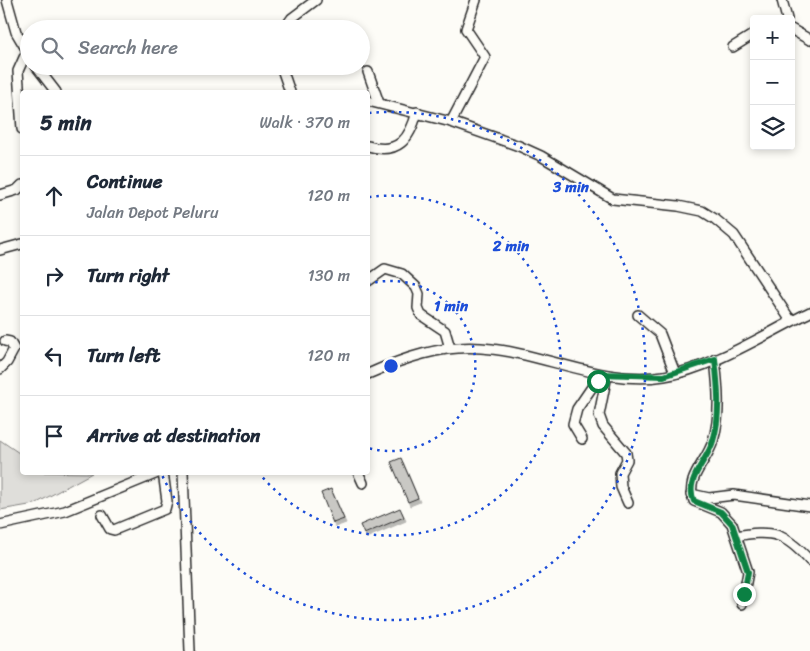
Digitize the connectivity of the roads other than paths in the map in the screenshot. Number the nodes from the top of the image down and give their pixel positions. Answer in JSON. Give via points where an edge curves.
{"nodes":[{"id":1,"x":7,"y":0,"type":"edge"},
{"id":2,"x":316,"y":0,"type":"edge"},
{"id":3,"x":476,"y":0,"type":"edge"},
{"id":4,"x":782,"y":0,"type":"edge"},
{"id":5,"x":783,"y":15,"type":"edge"},
{"id":6,"x":291,"y":20,"type":"edge"},
{"id":7,"x":795,"y":31,"type":"edge"},
{"id":8,"x":750,"y":36,"type":"edge"},
{"id":9,"x":20,"y":39,"type":"edge"},
{"id":10,"x":810,"y":40,"type":"edge"},
{"id":11,"x":733,"y":47,"type":"dead end"},
{"id":12,"x":20,"y":67,"type":"edge"},
{"id":13,"x":43,"y":75,"type":"edge"},
{"id":14,"x":284,"y":75,"type":"edge"},
{"id":15,"x":369,"y":75,"type":"edge"},
{"id":16,"x":54,"y":90,"type":"edge"},
{"id":17,"x":289,"y":90,"type":"edge"},
{"id":18,"x":20,"y":100,"type":"edge"},
{"id":19,"x":370,"y":101,"type":"edge"},
{"id":20,"x":379,"y":103,"type":"junction"},
{"id":21,"x":417,"y":112,"type":"junction"},
{"id":22,"x":451,"y":122,"type":"junction"},
{"id":23,"x":370,"y":146,"type":"edge"},
{"id":24,"x":20,"y":187,"type":"edge"},
{"id":25,"x":0,"y":195,"type":"edge"},
{"id":26,"x":20,"y":245,"type":"edge"},
{"id":27,"x":0,"y":250,"type":"edge"},
{"id":28,"x":370,"y":280,"type":"edge"},
{"id":29,"x":810,"y":312,"type":"edge"},
{"id":30,"x":638,"y":315,"type":"dead end"},
{"id":31,"x":791,"y":321,"type":"junction"},
{"id":32,"x":5,"y":341,"type":"dead end"},
{"id":33,"x":450,"y":348,"type":"junction"},
{"id":34,"x":715,"y":359,"type":"junction"},
{"id":35,"x":0,"y":370,"type":"edge"},
{"id":36,"x":370,"y":373,"type":"edge"},
{"id":37,"x":675,"y":374,"type":"junction"},
{"id":38,"x":604,"y":375,"type":"junction"},
{"id":39,"x":582,"y":439,"type":"dead end"},
{"id":40,"x":155,"y":475,"type":"edge"},
{"id":41,"x":163,"y":475,"type":"edge"},
{"id":42,"x":184,"y":475,"type":"edge"},
{"id":43,"x":359,"y":475,"type":"edge"},
{"id":44,"x":363,"y":483,"type":"dead end"},
{"id":45,"x":691,"y":494,"type":"junction"},
{"id":46,"x":628,"y":503,"type":"dead end"},
{"id":47,"x":810,"y":506,"type":"edge"},
{"id":48,"x":102,"y":515,"type":"dead end"},
{"id":49,"x":0,"y":525,"type":"edge"},
{"id":50,"x":736,"y":536,"type":"junction"},
{"id":51,"x":810,"y":561,"type":"edge"},
{"id":52,"x":742,"y":604,"type":"dead end"},
{"id":53,"x":190,"y":651,"type":"edge"}],
"edges":[{"from":1,"to":9,"type":"street"},
{"from":2,"to":6,"type":"street"},
{"from":3,"to":22,"type":"street","via":[[466,29],[485,57]]},
{"from":4,"to":5,"type":"street"},
{"from":7,"to":10,"type":"street"},
{"from":8,"to":11,"type":"street"},
{"from":12,"to":18,"type":"street"},
{"from":13,"to":16,"type":"street"},
{"from":14,"to":17,"type":"street"},
{"from":15,"to":20,"type":"street"},
{"from":19,"to":20,"type":"street"},
{"from":20,"to":21,"type":"street"},
{"from":21,"to":22,"type":"street"},
{"from":21,"to":23,"type":"street","via":[[410,135],[402,144]]},
{"from":22,"to":31,"type":"street","via":[[531,151],[613,199],[692,209],[715,219],[734,236]]},
{"from":24,"to":25,"type":"street"},
{"from":26,"to":27,"type":"street"},
{"from":28,"to":33,"type":"street","via":[[385,269],[394,270],[412,281],[419,294],[419,312],[445,331]]},
{"from":29,"to":31,"type":"street"},
{"from":30,"to":37,"type":"street","via":[[660,334]]},
{"from":31,"to":34,"type":"street"},
{"from":32,"to":35,"type":"street","via":[[10,342],[14,349]]},
{"from":33,"to":36,"type":"street","via":[[417,355]]},
{"from":33,"to":38,"type":"street","via":[[509,352]]},
{"from":34,"to":37,"type":"street"},
{"from":34,"to":45,"type":"street","via":[[718,384],[715,432],[707,457],[692,480]]},
{"from":37,"to":38,"type":"street"},
{"from":38,"to":39,"type":"street","via":[[574,414],[573,424]]},
{"from":38,"to":46,"type":"street","via":[[599,415],[603,426],[626,453],[627,460],[620,473],[621,487]]},
{"from":40,"to":49,"type":"street","via":[[65,511]]},
{"from":41,"to":48,"type":"street","via":[[167,501],[165,509],[114,530]]},
{"from":42,"to":53,"type":"street"},
{"from":43,"to":44,"type":"street"},
{"from":45,"to":47,"type":"street","via":[[709,498],[734,494]]},
{"from":45,"to":50,"type":"street","via":[[694,501],[702,506],[721,512],[732,524]]},
{"from":50,"to":51,"type":"street","via":[[757,532],[782,536]]},
{"from":50,"to":52,"type":"street","via":[[748,572]]}]}
